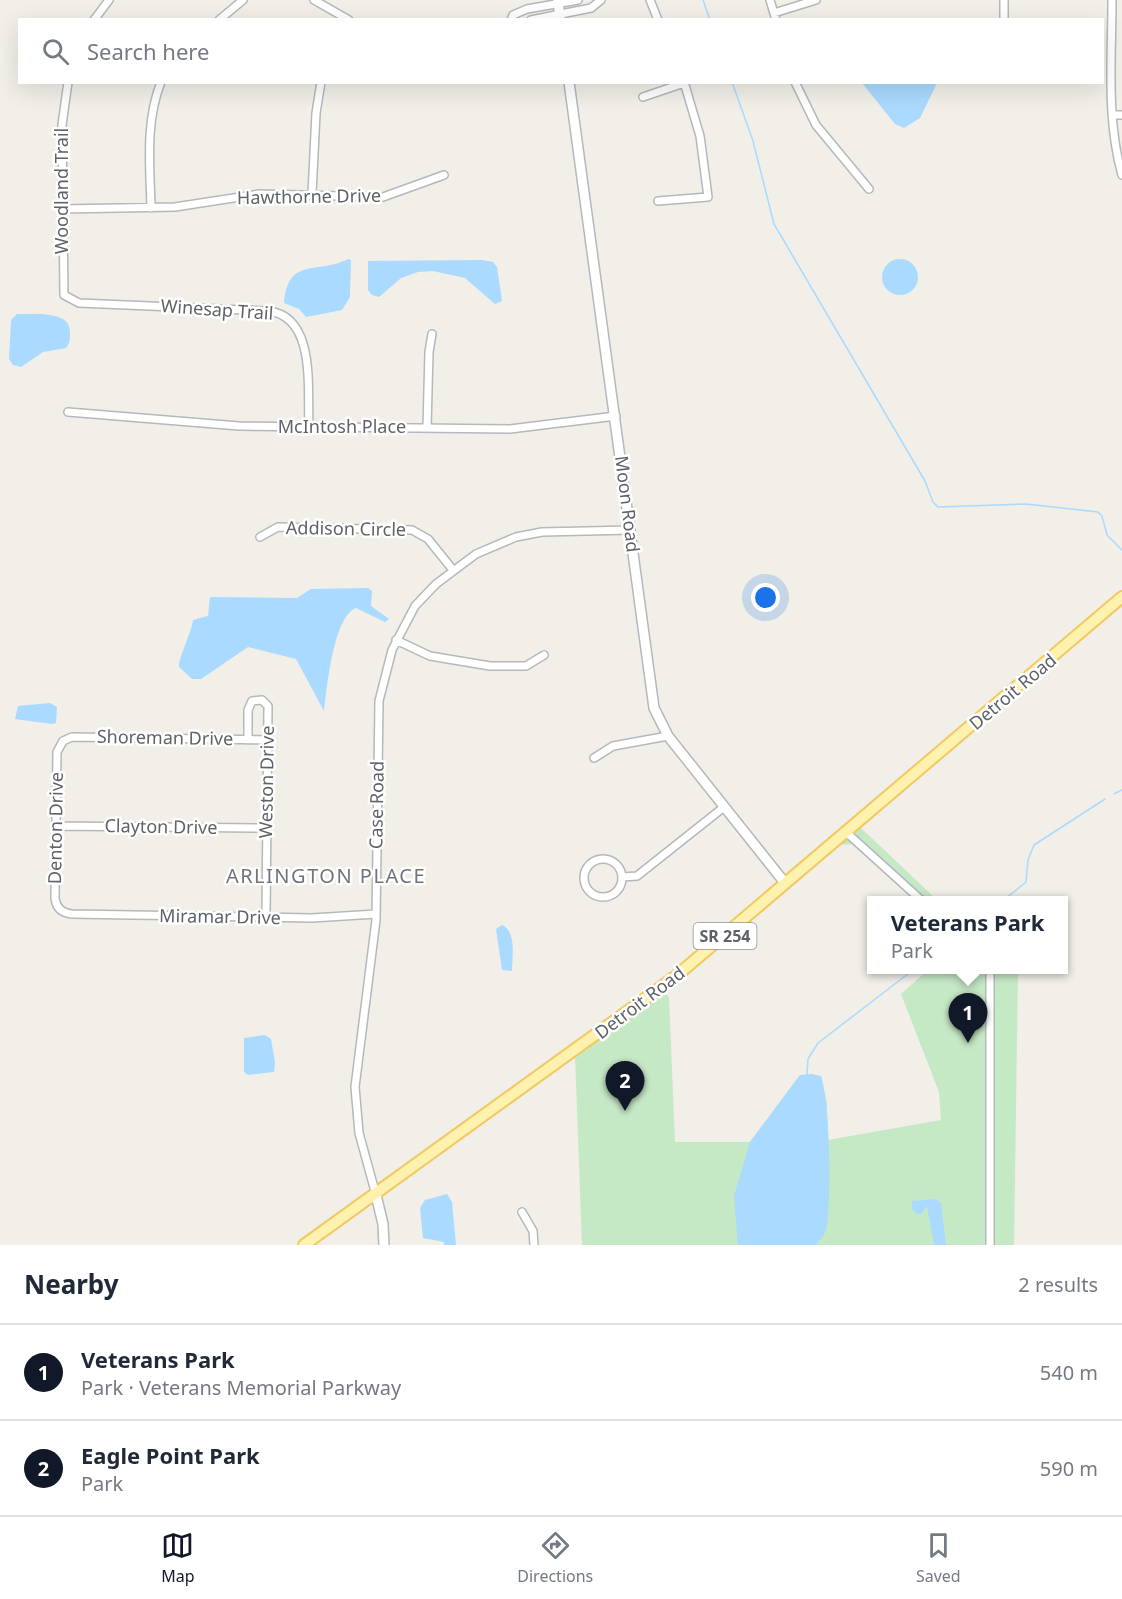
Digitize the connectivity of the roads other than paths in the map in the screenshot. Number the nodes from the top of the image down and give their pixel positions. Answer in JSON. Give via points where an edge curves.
{"nodes":[{"id":1,"x":109,"y":0,"type":"edge"},
{"id":2,"x":243,"y":0,"type":"edge"},
{"id":3,"x":315,"y":0,"type":"edge"},
{"id":4,"x":578,"y":0,"type":"edge"},
{"id":5,"x":601,"y":0,"type":"edge"},
{"id":6,"x":650,"y":0,"type":"edge"},
{"id":7,"x":770,"y":0,"type":"edge"},
{"id":8,"x":816,"y":0,"type":"edge"},
{"id":9,"x":1004,"y":0,"type":"edge"},
{"id":10,"x":1112,"y":0,"type":"edge"},
{"id":11,"x":558,"y":2,"type":"edge"},
{"id":12,"x":775,"y":16,"type":"edge"},
{"id":13,"x":560,"y":17,"type":"edge"},
{"id":14,"x":96,"y":18,"type":"edge"},
{"id":15,"x":221,"y":18,"type":"edge"},
{"id":16,"x":345,"y":18,"type":"edge"},
{"id":17,"x":512,"y":18,"type":"edge"},
{"id":18,"x":657,"y":18,"type":"edge"},
{"id":19,"x":1004,"y":18,"type":"edge"},
{"id":20,"x":68,"y":84,"type":"edge"},
{"id":21,"x":160,"y":84,"type":"edge"},
{"id":22,"x":321,"y":84,"type":"edge"},
{"id":23,"x":569,"y":84,"type":"edge"},
{"id":24,"x":681,"y":84,"type":"edge"},
{"id":25,"x":684,"y":84,"type":"edge"},
{"id":26,"x":796,"y":84,"type":"edge"},
{"id":27,"x":643,"y":97,"type":"dead end"},
{"id":28,"x":1112,"y":115,"type":"junction"},
{"id":29,"x":1122,"y":115,"type":"edge"},
{"id":30,"x":444,"y":175,"type":"dead end"},
{"id":31,"x":1122,"y":175,"type":"edge"},
{"id":32,"x":870,"y":189,"type":"dead end"},
{"id":33,"x":312,"y":194,"type":"junction"},
{"id":34,"x":658,"y":201,"type":"dead end"},
{"id":35,"x":151,"y":208,"type":"junction"},
{"id":36,"x":62,"y":209,"type":"junction"},
{"id":37,"x":68,"y":299,"type":"joint"},
{"id":38,"x":432,"y":334,"type":"dead end"},
{"id":39,"x":68,"y":412,"type":"dead end"},
{"id":40,"x":616,"y":416,"type":"junction"},
{"id":41,"x":309,"y":427,"type":"junction"},
{"id":42,"x":428,"y":428,"type":"junction"},
{"id":43,"x":631,"y":530,"type":"junction"},
{"id":44,"x":260,"y":537,"type":"dead end"},
{"id":45,"x":453,"y":570,"type":"junction"},
{"id":46,"x":1122,"y":597,"type":"edge"},
{"id":47,"x":396,"y":640,"type":"junction"},
{"id":48,"x":544,"y":655,"type":"dead end"},
{"id":49,"x":668,"y":736,"type":"junction"},
{"id":50,"x":248,"y":740,"type":"junction"},
{"id":51,"x":268,"y":740,"type":"junction"},
{"id":52,"x":63,"y":741,"type":"joint"},
{"id":53,"x":594,"y":759,"type":"dead end"},
{"id":54,"x":724,"y":807,"type":"junction"},
{"id":55,"x":56,"y":826,"type":"junction"},
{"id":56,"x":267,"y":828,"type":"junction"},
{"id":57,"x":846,"y":832,"type":"junction"},
{"id":58,"x":622,"y":877,"type":"junction"},
{"id":59,"x":785,"y":883,"type":"junction"},
{"id":60,"x":917,"y":896,"type":"edge"},
{"id":61,"x":64,"y":913,"type":"joint"},
{"id":62,"x":376,"y":914,"type":"junction"},
{"id":63,"x":266,"y":917,"type":"junction"},
{"id":64,"x":990,"y":974,"type":"edge"},
{"id":65,"x":376,"y":1195,"type":"junction"},
{"id":66,"x":522,"y":1212,"type":"dead end"},
{"id":67,"x":304,"y":1245,"type":"edge"},
{"id":68,"x":384,"y":1245,"type":"edge"},
{"id":69,"x":534,"y":1245,"type":"edge"},
{"id":70,"x":990,"y":1245,"type":"edge"}],
"edges":[{"from":1,"to":14,"type":"street"},
{"from":2,"to":15,"type":"street"},
{"from":3,"to":16,"type":"street"},
{"from":4,"to":11,"type":"street"},
{"from":5,"to":13,"type":"street","via":[[591,8]]},
{"from":6,"to":18,"type":"street"},
{"from":7,"to":12,"type":"street"},
{"from":8,"to":12,"type":"street"},
{"from":9,"to":19,"type":"street"},
{"from":10,"to":28,"type":"street"},
{"from":11,"to":13,"type":"street"},
{"from":11,"to":17,"type":"street","via":[[524,10]]},
{"from":20,"to":36,"type":"street","name":"Woodland Trail","via":[[62,118]]},
{"from":21,"to":35,"type":"street","via":[[151,129]]},
{"from":22,"to":33,"type":"street"},
{"from":23,"to":40,"type":"street","name":"Moon Road"},
{"from":24,"to":27,"type":"street"},
{"from":25,"to":34,"type":"street","via":[[700,136],[708,197]]},
{"from":26,"to":32,"type":"street","via":[[816,125]]},
{"from":28,"to":29,"type":"street"},
{"from":28,"to":31,"type":"street"},
{"from":30,"to":33,"type":"street","name":"Hawthorne Drive","via":[[383,197]]},
{"from":33,"to":35,"type":"street","name":"Hawthorne Drive","via":[[248,194]]},
{"from":35,"to":36,"type":"street","name":"Hawthorne Drive"},
{"from":36,"to":37,"type":"street","name":"Woodland Trail","via":[[63,282]]},
{"from":37,"to":41,"type":"street","name":"Winesap Trail","via":[[79,303],[268,311],[283,315],[298,329],[304,348]]},
{"from":38,"to":42,"type":"street"},
{"from":39,"to":41,"type":"street","name":"McIntosh Place","via":[[239,426]]},
{"from":40,"to":42,"type":"street","name":"McIntosh Place","via":[[516,429]]},
{"from":40,"to":43,"type":"street","name":"Moon Road"},
{"from":41,"to":42,"type":"street","name":"McIntosh Place"},
{"from":43,"to":45,"type":"street","name":"Case Road","via":[[561,530],[524,535],[484,550]]},
{"from":43,"to":49,"type":"street","name":"Moon Road","via":[[654,708]]},
{"from":44,"to":45,"type":"street","name":"Addison Circle","via":[[278,527],[408,529],[428,539]]},
{"from":45,"to":47,"type":"street","name":"Case Road","via":[[415,606]]},
{"from":46,"to":57,"type":"main road","name":"Detroit Road","number":"SR 254"},
{"from":47,"to":48,"type":"street","via":[[430,657],[490,666],[526,666]]},
{"from":47,"to":62,"type":"street","name":"Case Road","via":[[382,679],[378,713]]},
{"from":49,"to":53,"type":"street","via":[[613,746]]},
{"from":49,"to":54,"type":"street","name":"Moon Road"},
{"from":50,"to":51,"type":"street","name":"Shoreman Drive"},
{"from":50,"to":51,"type":"street","name":"Weston Drive","via":[[248,707],[259,700],[268,706]]},
{"from":50,"to":52,"type":"street","name":"Shoreman Drive","via":[[72,737]]},
{"from":51,"to":56,"type":"street","name":"Weston Drive"},
{"from":52,"to":55,"type":"street","name":"Denton Drive","via":[[57,752]]},
{"from":54,"to":58,"type":"street","via":[[637,876]]},
{"from":54,"to":59,"type":"street","name":"Moon Road"},
{"from":55,"to":56,"type":"street","name":"Clayton Drive"},
{"from":55,"to":61,"type":"street","name":"Denton Drive","via":[[55,898]]},
{"from":56,"to":63,"type":"street","name":"Weston Drive"},
{"from":57,"to":59,"type":"main road","name":"Detroit Road","number":"SR 254"},
{"from":57,"to":60,"type":"street"},
{"from":58,"to":58,"type":"street","via":[[617,866],[606,860],[589,866],[584,877],[588,889],[603,897],[614,893]]},
{"from":59,"to":65,"type":"main road","name":"Detroit Road","number":"SR 254","via":[[666,985]]},
{"from":61,"to":63,"type":"street","name":"Miramar Drive"},
{"from":62,"to":63,"type":"street","name":"Miramar Drive"},
{"from":62,"to":65,"type":"street","name":"Case Road","via":[[355,1087],[359,1133]]},
{"from":64,"to":70,"type":"street"},
{"from":65,"to":67,"type":"main road","name":"Detroit Road","number":"SR 254"},
{"from":65,"to":68,"type":"street","name":"Case Road"},
{"from":66,"to":69,"type":"street","via":[[533,1231]]}]}
